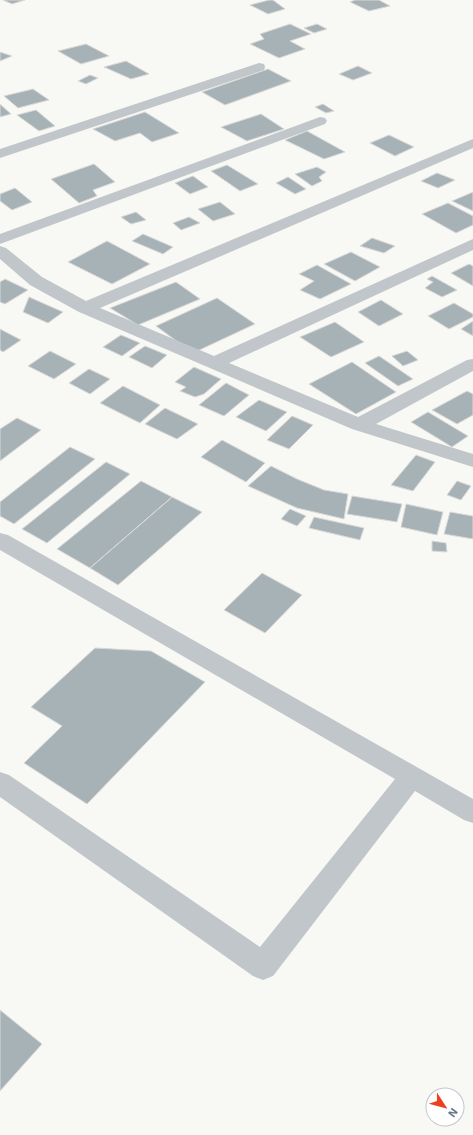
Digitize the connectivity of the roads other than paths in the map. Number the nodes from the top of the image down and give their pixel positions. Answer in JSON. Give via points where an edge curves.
{"nodes":[{"id":1,"x":259,"y":68,"type":"dead end"},
{"id":2,"x":320,"y":121,"type":"dead end"},
{"id":3,"x":473,"y":143,"type":"edge"},
{"id":4,"x":0,"y":154,"type":"edge"},
{"id":5,"x":0,"y":239,"type":"edge"},
{"id":6,"x":473,"y":244,"type":"edge"},
{"id":7,"x":0,"y":251,"type":"edge"},
{"id":8,"x":85,"y":308,"type":"junction"},
{"id":9,"x":214,"y":363,"type":"junction"},
{"id":10,"x":473,"y":364,"type":"edge"},
{"id":11,"x":359,"y":425,"type":"junction"},
{"id":12,"x":473,"y":461,"type":"edge"},
{"id":13,"x":0,"y":540,"type":"edge"},
{"id":14,"x":412,"y":776,"type":"junction"},
{"id":15,"x":0,"y":783,"type":"edge"},
{"id":16,"x":473,"y":812,"type":"edge"}],
"edges":[{"from":1,"to":4,"type":"street"},
{"from":2,"to":5,"type":"street"},
{"from":3,"to":8,"type":"street"},
{"from":6,"to":9,"type":"street"},
{"from":7,"to":8,"type":"street","via":[[36,281]]},
{"from":8,"to":9,"type":"street"},
{"from":9,"to":11,"type":"street"},
{"from":10,"to":11,"type":"street"},
{"from":11,"to":12,"type":"street"},
{"from":13,"to":14,"type":"street"},
{"from":14,"to":15,"type":"street","via":[[263,966]]},
{"from":14,"to":16,"type":"street"}]}
